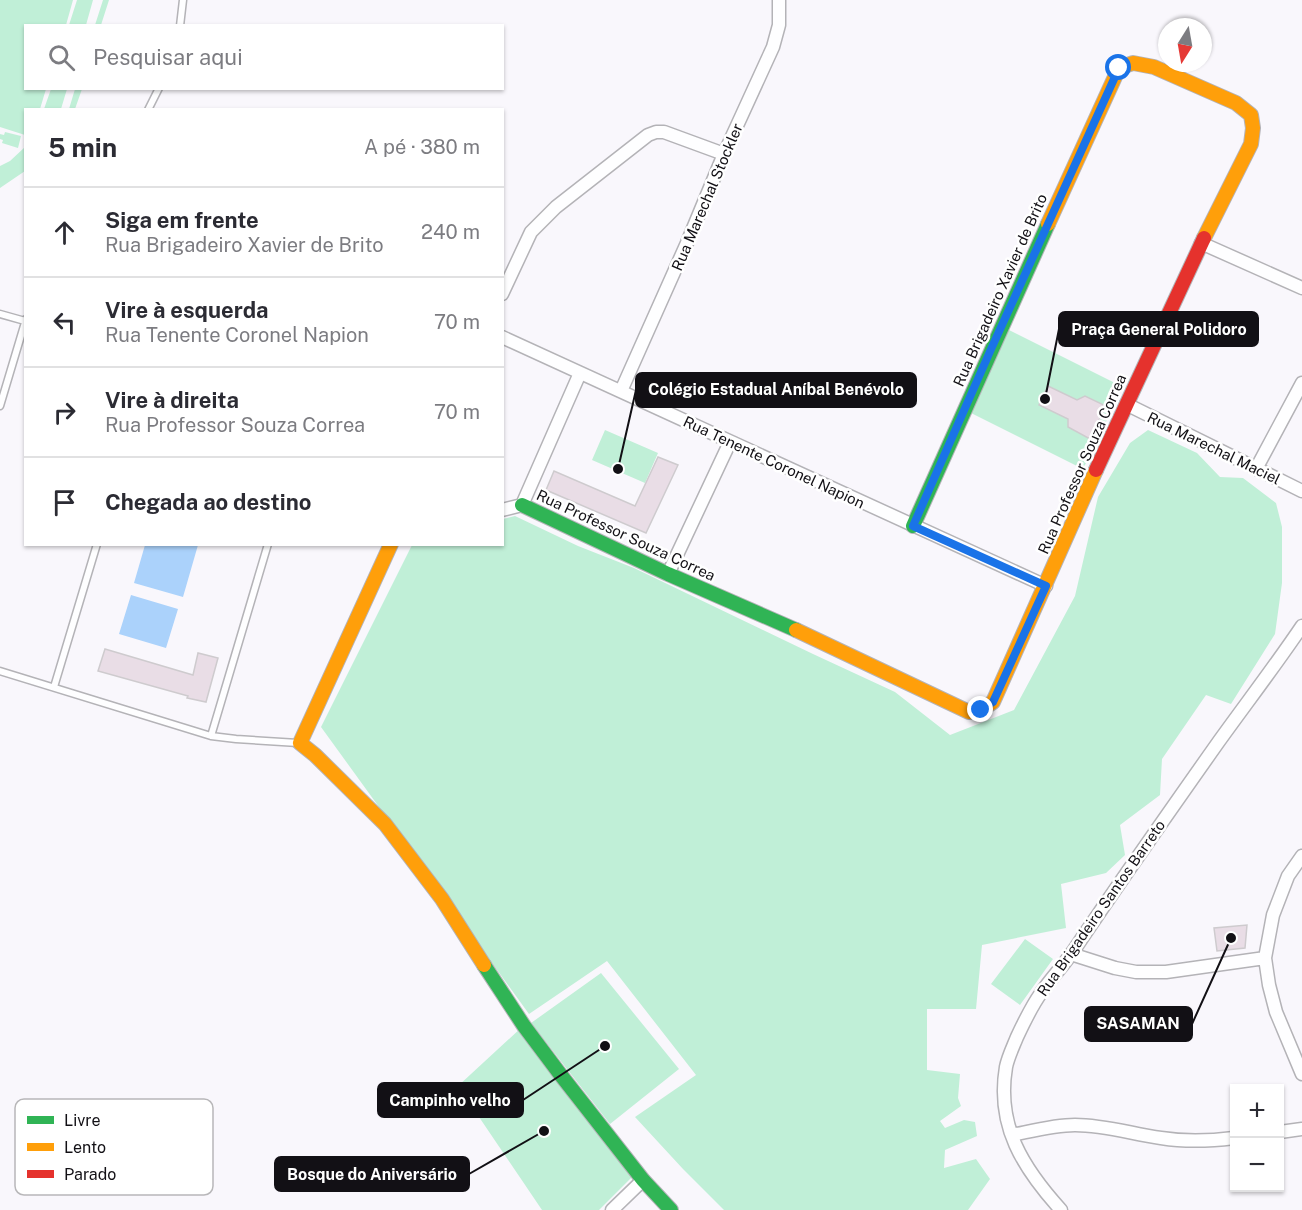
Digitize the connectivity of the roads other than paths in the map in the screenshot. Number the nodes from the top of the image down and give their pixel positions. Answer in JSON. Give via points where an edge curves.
{"nodes":[{"id":1,"x":183,"y":0,"type":"edge"},
{"id":2,"x":779,"y":0,"type":"edge"},
{"id":3,"x":180,"y":24,"type":"edge"},
{"id":4,"x":1119,"y":68,"type":"joint"},
{"id":5,"x":158,"y":90,"type":"edge"},
{"id":6,"x":149,"y":108,"type":"edge"},
{"id":7,"x":724,"y":154,"type":"junction"},
{"id":8,"x":1201,"y":243,"type":"junction"},
{"id":9,"x":1302,"y":288,"type":"edge"},
{"id":10,"x":504,"y":290,"type":"edge"},
{"id":11,"x":0,"y":314,"type":"edge"},
{"id":12,"x":24,"y":320,"type":"edge"},
{"id":13,"x":24,"y":323,"type":"edge"},
{"id":14,"x":504,"y":338,"type":"edge"},
{"id":15,"x":580,"y":373,"type":"junction"},
{"id":16,"x":1302,"y":383,"type":"edge"},
{"id":17,"x":621,"y":391,"type":"junction"},
{"id":18,"x":1126,"y":404,"type":"junction"},
{"id":19,"x":0,"y":406,"type":"edge"},
{"id":20,"x":730,"y":442,"type":"junction"},
{"id":21,"x":1256,"y":469,"type":"junction"},
{"id":22,"x":1302,"y":491,"type":"edge"},
{"id":23,"x":522,"y":505,"type":"junction"},
{"id":24,"x":504,"y":510,"type":"edge"},
{"id":25,"x":913,"y":526,"type":"junction"},
{"id":26,"x":96,"y":546,"type":"edge"},
{"id":27,"x":267,"y":546,"type":"edge"},
{"id":28,"x":393,"y":546,"type":"edge"},
{"id":29,"x":668,"y":574,"type":"junction"},
{"id":30,"x":1046,"y":586,"type":"junction"},
{"id":31,"x":1302,"y":626,"type":"edge"},
{"id":32,"x":0,"y":671,"type":"edge"},
{"id":33,"x":54,"y":687,"type":"junction"},
{"id":34,"x":211,"y":736,"type":"junction"},
{"id":35,"x":300,"y":743,"type":"junction"},
{"id":36,"x":1302,"y":855,"type":"edge"},
{"id":37,"x":1071,"y":954,"type":"junction"},
{"id":38,"x":1266,"y":958,"type":"junction"},
{"id":39,"x":1302,"y":1074,"type":"edge"},
{"id":40,"x":1302,"y":1129,"type":"edge"},
{"id":41,"x":1284,"y":1131,"type":"edge"},
{"id":42,"x":1012,"y":1136,"type":"junction"},
{"id":43,"x":1230,"y":1139,"type":"edge"},
{"id":44,"x":643,"y":1180,"type":"junction"},
{"id":45,"x":612,"y":1210,"type":"edge"},
{"id":46,"x":671,"y":1210,"type":"edge"},
{"id":47,"x":1061,"y":1210,"type":"edge"}],
"edges":[{"from":1,"to":3,"type":"lane"},
{"from":2,"to":7,"type":"street","name":"Rua Marechal Stockler","via":[[779,25],[773,47]]},
{"from":4,"to":8,"type":"street","name":"Rua Professor Souza Correa","via":[[1133,63],[1154,67],[1236,104],[1251,115],[1251,144]]},
{"from":4,"to":25,"type":"street","name":"Rua Brigadeiro Xavier de Brito"},
{"from":5,"to":6,"type":"lane"},
{"from":7,"to":10,"type":"street","via":[[664,132],[648,135],[556,207],[531,232]]},
{"from":7,"to":17,"type":"street","name":"Rua Marechal Stockler"},
{"from":8,"to":9,"type":"street"},
{"from":8,"to":18,"type":"street","name":"Rua Professor Souza Correa"},
{"from":11,"to":12,"type":"lane"},
{"from":13,"to":19,"type":"lane"},
{"from":14,"to":15,"type":"street","name":"Rua Tenente Coronel Napion"},
{"from":15,"to":17,"type":"street","name":"Rua Tenente Coronel Napion"},
{"from":15,"to":23,"type":"street"},
{"from":16,"to":21,"type":"street"},
{"from":17,"to":20,"type":"street","name":"Rua Tenente Coronel Napion"},
{"from":18,"to":21,"type":"street","name":"Rua Marechal Maciel"},
{"from":18,"to":30,"type":"street","name":"Rua Professor Souza Correa"},
{"from":20,"to":25,"type":"street","name":"Rua Tenente Coronel Napion"},
{"from":20,"to":29,"type":"street"},
{"from":21,"to":22,"type":"street","name":"Rua Marechal Maciel"},
{"from":23,"to":24,"type":"street"},
{"from":23,"to":29,"type":"street","name":"Rua Professor Souza Correa"},
{"from":25,"to":30,"type":"street","name":"Rua Tenente Coronel Napion"},
{"from":26,"to":33,"type":"lane"},
{"from":27,"to":34,"type":"lane"},
{"from":28,"to":35,"type":"street"},
{"from":29,"to":30,"type":"street","name":"Rua Professor Souza Correa","via":[[969,712],[993,702]]},
{"from":31,"to":37,"type":"street","name":"Rua Brigadeiro Santos Barreto"},
{"from":32,"to":33,"type":"lane"},
{"from":33,"to":34,"type":"lane"},
{"from":34,"to":35,"type":"lane"},
{"from":35,"to":44,"type":"street","via":[[385,824],[442,899],[531,1036]]},
{"from":36,"to":38,"type":"street","via":[[1288,876],[1273,915]]},
{"from":37,"to":38,"type":"street","via":[[1136,972],[1166,972]]},
{"from":37,"to":42,"type":"street","name":"Rua Brigadeiro Santos Barreto","via":[[1040,994],[1012,1047],[1006,1066],[1005,1108]]},
{"from":38,"to":39,"type":"street","via":[[1276,1012]]},
{"from":40,"to":41,"type":"street"},
{"from":42,"to":43,"type":"street","via":[[1074,1125],[1161,1138]]},
{"from":42,"to":47,"type":"street","name":"Rua Brigadeiro Santos Barreto","via":[[1032,1176]]},
{"from":44,"to":45,"type":"street"},
{"from":44,"to":46,"type":"street"}]}
